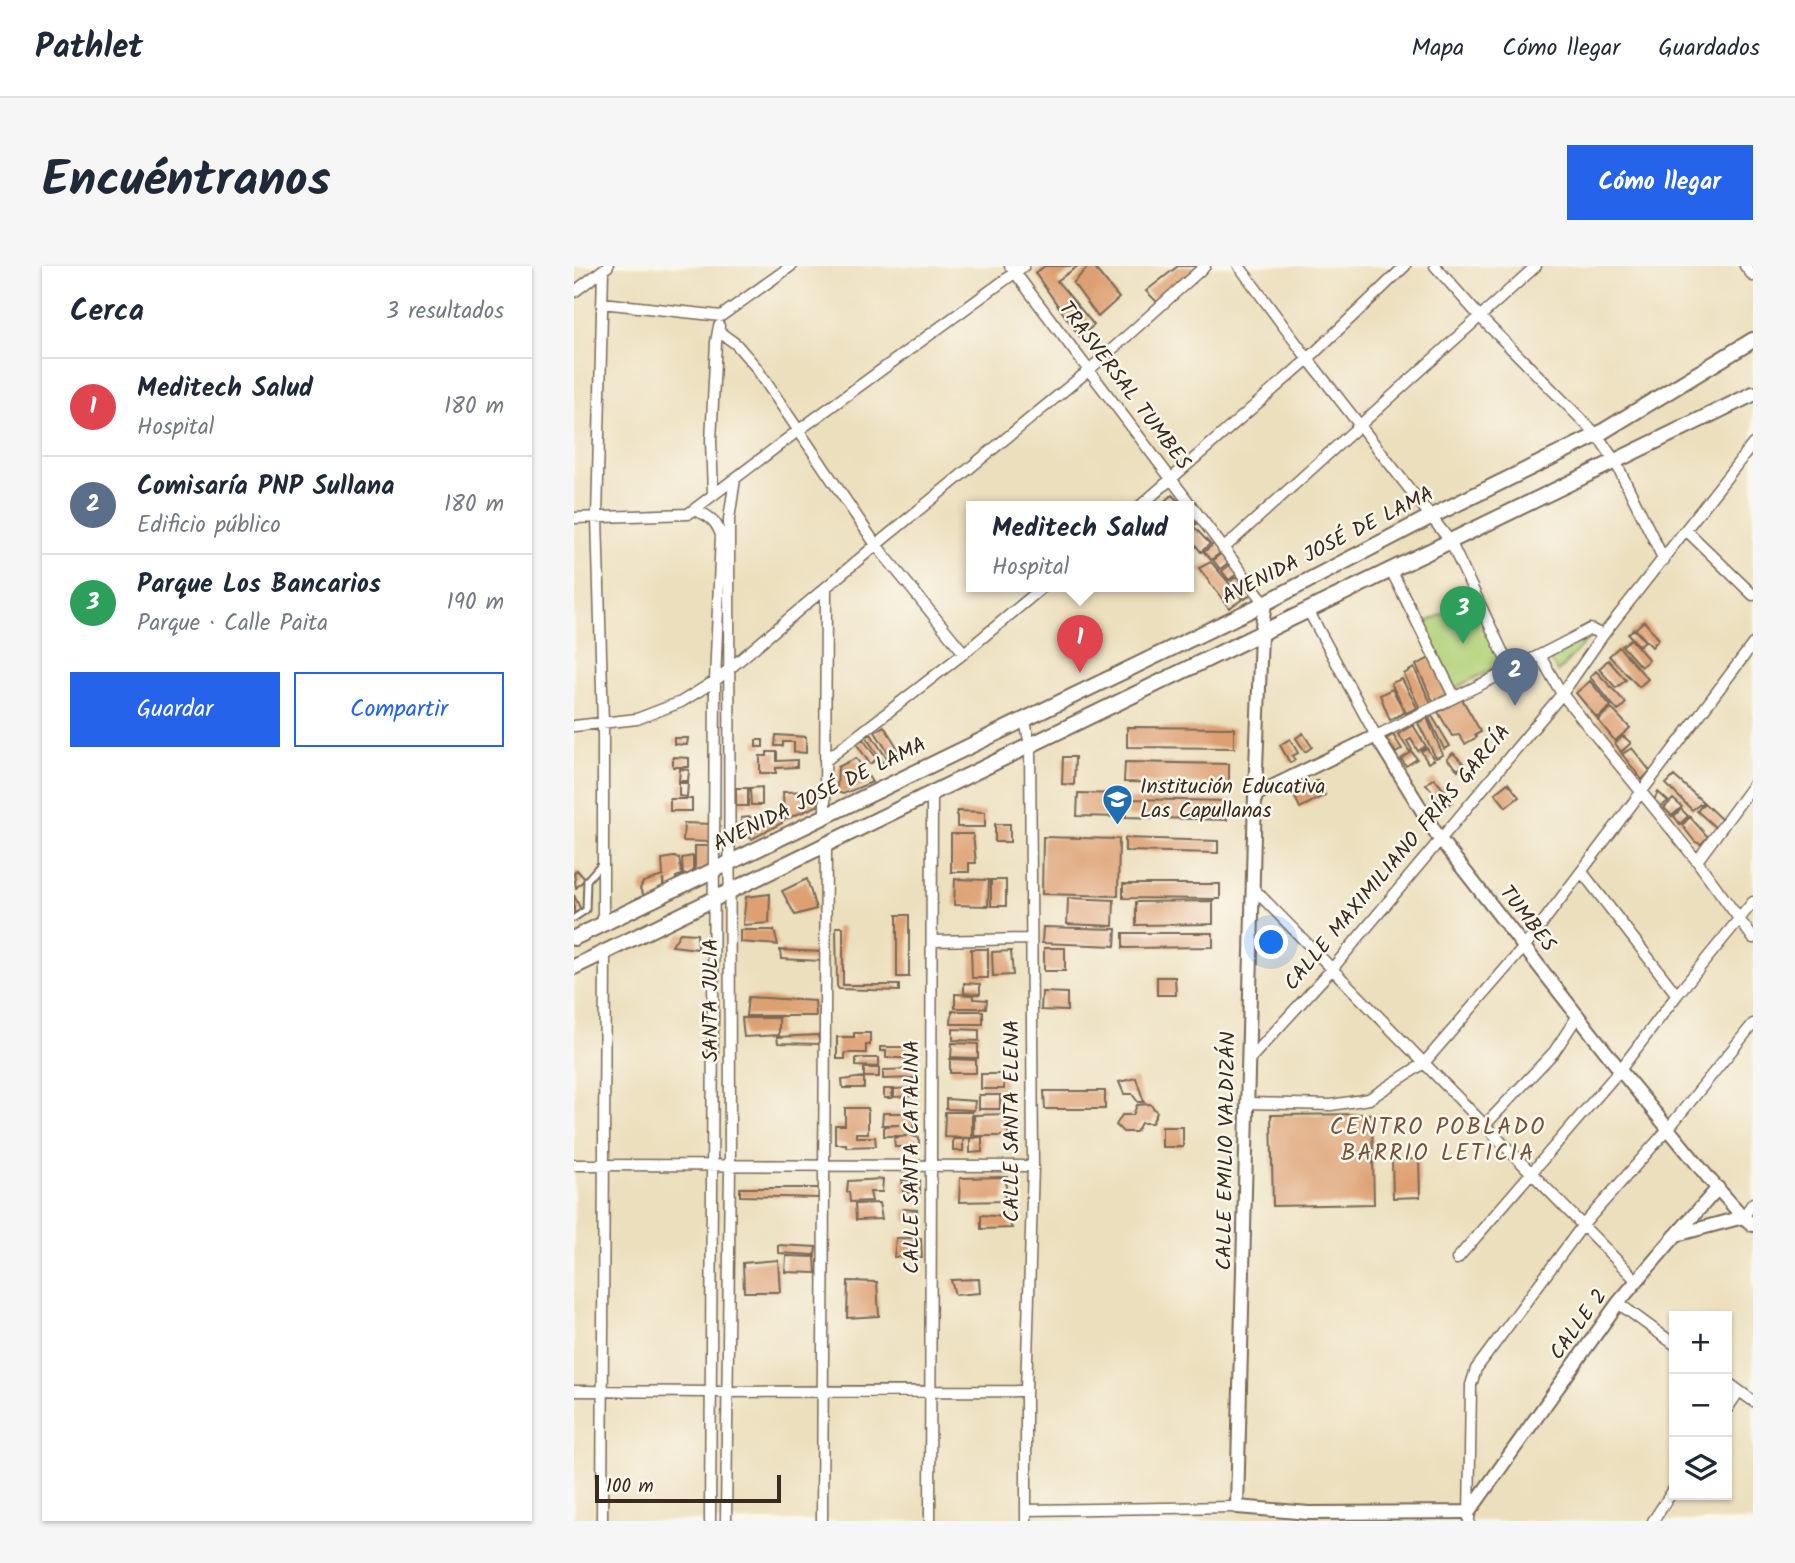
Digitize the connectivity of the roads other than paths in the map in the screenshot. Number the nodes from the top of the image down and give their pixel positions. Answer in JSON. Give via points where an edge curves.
{"nodes":[{"id":1,"x":791,"y":266,"type":"edge"},
{"id":2,"x":1205,"y":266,"type":"edge"},
{"id":3,"x":1240,"y":266,"type":"edge"},
{"id":4,"x":1405,"y":266,"type":"edge"},
{"id":5,"x":1435,"y":266,"type":"edge"},
{"id":6,"x":1536,"y":266,"type":"edge"},
{"id":7,"x":1745,"y":266,"type":"edge"},
{"id":8,"x":606,"y":268,"type":"edge"},
{"id":9,"x":1016,"y":268,"type":"edge"},
{"id":10,"x":1753,"y":276,"type":"edge"},
{"id":11,"x":574,"y":292,"type":"edge"},
{"id":12,"x":602,"y":303,"type":"junction"},
{"id":13,"x":721,"y":316,"type":"junction"},
{"id":14,"x":1481,"y":318,"type":"junction"},
{"id":15,"x":718,"y":331,"type":"junction"},
{"id":16,"x":1753,"y":340,"type":"edge"},
{"id":17,"x":1308,"y":359,"type":"junction"},
{"id":18,"x":1088,"y":371,"type":"junction"},
{"id":19,"x":1753,"y":394,"type":"edge"},
{"id":20,"x":1360,"y":427,"type":"junction"},
{"id":21,"x":799,"y":430,"type":"junction"},
{"id":22,"x":1597,"y":435,"type":"junction"},
{"id":23,"x":1753,"y":444,"type":"edge"},
{"id":24,"x":1615,"y":461,"type":"junction"},
{"id":25,"x":735,"y":479,"type":"junction"},
{"id":26,"x":1170,"y":480,"type":"junction"},
{"id":27,"x":713,"y":493,"type":"junction"},
{"id":28,"x":1146,"y":501,"type":"edge"},
{"id":29,"x":1186,"y":501,"type":"edge"},
{"id":30,"x":694,"y":510,"type":"junction"},
{"id":31,"x":1194,"y":511,"type":"edge"},
{"id":32,"x":1430,"y":517,"type":"junction"},
{"id":33,"x":574,"y":518,"type":"edge"},
{"id":34,"x":597,"y":518,"type":"junction"},
{"id":35,"x":1687,"y":531,"type":"junction"},
{"id":36,"x":1450,"y":541,"type":"junction"},
{"id":37,"x":876,"y":545,"type":"junction"},
{"id":38,"x":1223,"y":549,"type":"junction"},
{"id":39,"x":1664,"y":560,"type":"junction"},
{"id":40,"x":1391,"y":570,"type":"junction"},
{"id":41,"x":826,"y":589,"type":"junction"},
{"id":42,"x":1037,"y":592,"type":"edge"},
{"id":43,"x":1753,"y":594,"type":"edge"},
{"id":44,"x":1265,"y":603,"type":"junction"},
{"id":45,"x":1308,"y":610,"type":"junction"},
{"id":46,"x":1261,"y":634,"type":"junction"},
{"id":47,"x":1603,"y":635,"type":"junction"},
{"id":48,"x":1753,"y":644,"type":"edge"},
{"id":49,"x":964,"y":653,"type":"junction"},
{"id":50,"x":1540,"y":656,"type":"junction"},
{"id":51,"x":1510,"y":668,"type":"junction"},
{"id":52,"x":727,"y":669,"type":"junction"},
{"id":53,"x":715,"y":681,"type":"junction"},
{"id":54,"x":1562,"y":694,"type":"junction"},
{"id":55,"x":1454,"y":696,"type":"junction"},
{"id":56,"x":1025,"y":720,"type":"junction"},
{"id":57,"x":603,"y":724,"type":"junction"},
{"id":58,"x":574,"y":726,"type":"edge"},
{"id":59,"x":1376,"y":736,"type":"junction"},
{"id":60,"x":1030,"y":745,"type":"junction"},
{"id":61,"x":825,"y":761,"type":"junction"},
{"id":62,"x":1753,"y":785,"type":"edge"},
{"id":63,"x":932,"y":793,"type":"junction"},
{"id":64,"x":1641,"y":794,"type":"junction"},
{"id":65,"x":1255,"y":795,"type":"junction"},
{"id":66,"x":825,"y":814,"type":"junction"},
{"id":67,"x":1439,"y":838,"type":"junction"},
{"id":68,"x":826,"y":844,"type":"junction"},
{"id":69,"x":1696,"y":861,"type":"junction"},
{"id":70,"x":603,"y":862,"type":"junction"},
{"id":71,"x":730,"y":862,"type":"junction"},
{"id":72,"x":713,"y":870,"type":"junction"},
{"id":73,"x":1582,"y":872,"type":"junction"},
{"id":74,"x":1253,"y":888,"type":"junction"},
{"id":75,"x":731,"y":891,"type":"junction"},
{"id":76,"x":714,"y":899,"type":"junction"},
{"id":77,"x":1753,"y":902,"type":"edge"},
{"id":78,"x":574,"y":918,"type":"edge"},
{"id":79,"x":1740,"y":920,"type":"junction"},
{"id":80,"x":603,"y":923,"type":"junction"},
{"id":81,"x":574,"y":938,"type":"edge"},
{"id":82,"x":1031,"y":939,"type":"junction"},
{"id":83,"x":1753,"y":939,"type":"edge"},
{"id":84,"x":932,"y":941,"type":"junction"},
{"id":85,"x":1525,"y":946,"type":"junction"},
{"id":86,"x":605,"y":952,"type":"junction"},
{"id":87,"x":574,"y":967,"type":"edge"},
{"id":88,"x":1332,"y":969,"type":"junction"},
{"id":89,"x":1677,"y":995,"type":"junction"},
{"id":90,"x":1577,"y":1017,"type":"junction"},
{"id":91,"x":1753,"y":1024,"type":"edge"},
{"id":92,"x":1248,"y":1061,"type":"junction"},
{"id":93,"x":1424,"y":1063,"type":"junction"},
{"id":94,"x":1620,"y":1070,"type":"junction"},
{"id":95,"x":1247,"y":1103,"type":"junction"},
{"id":96,"x":1485,"y":1125,"type":"junction"},
{"id":97,"x":1668,"y":1129,"type":"junction"},
{"id":98,"x":824,"y":1164,"type":"junction"},
{"id":99,"x":574,"y":1165,"type":"edge"},
{"id":100,"x":603,"y":1165,"type":"junction"},
{"id":101,"x":713,"y":1165,"type":"junction"},
{"id":102,"x":730,"y":1165,"type":"junction"},
{"id":103,"x":931,"y":1165,"type":"junction"},
{"id":104,"x":1033,"y":1166,"type":"junction"},
{"id":105,"x":1531,"y":1172,"type":"junction"},
{"id":106,"x":1718,"y":1188,"type":"junction"},
{"id":107,"x":1753,"y":1203,"type":"edge"},
{"id":108,"x":1748,"y":1221,"type":"edge"},
{"id":109,"x":1583,"y":1226,"type":"junction"},
{"id":110,"x":1676,"y":1235,"type":"junction"},
{"id":111,"x":1457,"y":1259,"type":"dead end"},
{"id":112,"x":1636,"y":1280,"type":"junction"},
{"id":113,"x":1618,"y":1303,"type":"junction"},
{"id":114,"x":1669,"y":1340,"type":"edge"},
{"id":115,"x":1732,"y":1386,"type":"edge"},
{"id":116,"x":822,"y":1390,"type":"junction"},
{"id":117,"x":574,"y":1391,"type":"edge"},
{"id":118,"x":603,"y":1391,"type":"junction"},
{"id":119,"x":1026,"y":1391,"type":"junction"},
{"id":120,"x":1739,"y":1391,"type":"junction"},
{"id":121,"x":712,"y":1392,"type":"junction"},
{"id":122,"x":727,"y":1392,"type":"junction"},
{"id":123,"x":931,"y":1392,"type":"junction"},
{"id":124,"x":1753,"y":1401,"type":"edge"},
{"id":125,"x":1732,"y":1402,"type":"edge"},
{"id":126,"x":1669,"y":1497,"type":"edge"},
{"id":127,"x":1237,"y":1507,"type":"junction"},
{"id":128,"x":1026,"y":1510,"type":"junction"},
{"id":129,"x":1309,"y":1517,"type":"edge"},
{"id":130,"x":1469,"y":1517,"type":"edge"},
{"id":131,"x":602,"y":1521,"type":"edge"},
{"id":132,"x":710,"y":1521,"type":"edge"},
{"id":133,"x":726,"y":1521,"type":"edge"},
{"id":134,"x":822,"y":1521,"type":"edge"},
{"id":135,"x":930,"y":1521,"type":"edge"},
{"id":136,"x":1026,"y":1521,"type":"edge"},
{"id":137,"x":1653,"y":1521,"type":"edge"}],
"edges":[{"from":1,"to":13,"type":"street"},
{"from":2,"to":18,"type":"street"},
{"from":3,"to":17,"type":"street"},
{"from":4,"to":17,"type":"street"},
{"from":5,"to":14,"type":"street"},
{"from":6,"to":14,"type":"street"},
{"from":7,"to":10,"type":"street"},
{"from":8,"to":11,"type":"street"},
{"from":8,"to":12,"type":"street"},
{"from":9,"to":18,"type":"street","name":"TRASVERSAL TUMBES"},
{"from":9,"to":21,"type":"street"},
{"from":12,"to":13,"type":"street"},
{"from":12,"to":34,"type":"street"},
{"from":13,"to":15,"type":"street"},
{"from":14,"to":20,"type":"street"},
{"from":14,"to":22,"type":"street"},
{"from":15,"to":21,"type":"street","via":[[755,366]]},
{"from":15,"to":27,"type":"street","via":[[711,440]]},
{"from":16,"to":22,"type":"main road","name":"AVENIDA JOSÉ DE LAMA"},
{"from":17,"to":20,"type":"street"},
{"from":17,"to":26,"type":"street"},
{"from":18,"to":26,"type":"street","name":"TRASVERSAL TUMBES"},
{"from":18,"to":37,"type":"street"},
{"from":19,"to":24,"type":"main road"},
{"from":20,"to":32,"type":"street"},
{"from":20,"to":38,"type":"street"},
{"from":21,"to":25,"type":"street"},
{"from":21,"to":37,"type":"street"},
{"from":22,"to":24,"type":"street"},
{"from":22,"to":32,"type":"main road","name":"AVENIDA JOSÉ DE LAMA"},
{"from":23,"to":35,"type":"street","name":"CALLE MAXIMILIANO FRÍAS GARCÍA"},
{"from":24,"to":36,"type":"main road"},
{"from":24,"to":39,"type":"street"},
{"from":25,"to":27,"type":"street"},
{"from":25,"to":52,"type":"street","name":"SANTA JULIA","via":[[729,519]]},
{"from":26,"to":28,"type":"street"},
{"from":26,"to":29,"type":"street","name":"TRASVERSAL TUMBES"},
{"from":27,"to":30,"type":"street"},
{"from":30,"to":34,"type":"street","via":[[678,516]]},
{"from":30,"to":53,"type":"street","name":"SANTA JULIA","via":[[708,515],[721,535]]},
{"from":31,"to":38,"type":"street","name":"TRASVERSAL TUMBES"},
{"from":32,"to":36,"type":"street"},
{"from":32,"to":44,"type":"main road","name":"AVENIDA JOSÉ DE LAMA"},
{"from":33,"to":34,"type":"street"},
{"from":34,"to":57,"type":"street"},
{"from":35,"to":39,"type":"street","name":"CALLE MAXIMILIANO FRÍAS GARCÍA"},
{"from":35,"to":43,"type":"street"},
{"from":36,"to":40,"type":"main road"},
{"from":36,"to":51,"type":"street"},
{"from":37,"to":41,"type":"street"},
{"from":37,"to":49,"type":"street"},
{"from":38,"to":44,"type":"street","name":"TRASVERSAL TUMBES"},
{"from":39,"to":47,"type":"street","name":"CALLE MAXIMILIANO FRÍAS GARCÍA"},
{"from":40,"to":45,"type":"main road"},
{"from":40,"to":55,"type":"street"},
{"from":41,"to":52,"type":"street"},
{"from":41,"to":61,"type":"street"},
{"from":42,"to":49,"type":"street"},
{"from":44,"to":46,"type":"street"},
{"from":44,"to":56,"type":"main road","name":"AVENIDA JOSÉ DE LAMA"},
{"from":45,"to":46,"type":"main road"},
{"from":45,"to":59,"type":"street","name":"TUMBES"},
{"from":46,"to":60,"type":"main road"},
{"from":46,"to":65,"type":"street","name":"CALLE EMILIO VALDIZÁN"},
{"from":47,"to":50,"type":"street","via":[[1590,628]]},
{"from":47,"to":54,"type":"street","name":"CALLE MAXIMILIANO FRÍAS GARCÍA"},
{"from":48,"to":64,"type":"street"},
{"from":49,"to":61,"type":"street"},
{"from":50,"to":51,"type":"street"},
{"from":50,"to":54,"type":"street"},
{"from":51,"to":55,"type":"street"},
{"from":52,"to":53,"type":"street"},
{"from":52,"to":71,"type":"street","name":"SANTA JULIA"},
{"from":53,"to":57,"type":"street","via":[[662,711]]},
{"from":53,"to":72,"type":"street","name":"SANTA JULIA"},
{"from":54,"to":64,"type":"street"},
{"from":54,"to":67,"type":"street","name":"CALLE MAXIMILIANO FRÍAS GARCÍA"},
{"from":55,"to":59,"type":"street"},
{"from":56,"to":60,"type":"street","name":"CALLE SANTA ELENA"},
{"from":56,"to":66,"type":"main road","name":"AVENIDA JOSÉ DE LAMA"},
{"from":57,"to":58,"type":"street"},
{"from":57,"to":70,"type":"street"},
{"from":59,"to":65,"type":"street"},
{"from":59,"to":67,"type":"street","name":"TUMBES"},
{"from":60,"to":63,"type":"main road"},
{"from":60,"to":82,"type":"street","name":"CALLE SANTA ELENA"},
{"from":61,"to":66,"type":"street"},
{"from":62,"to":69,"type":"street"},
{"from":63,"to":68,"type":"main road"},
{"from":63,"to":84,"type":"street","name":"CALLE SANTA CATALINA"},
{"from":64,"to":69,"type":"street"},
{"from":64,"to":73,"type":"street"},
{"from":65,"to":74,"type":"street","name":"CALLE EMILIO VALDIZÁN"},
{"from":66,"to":71,"type":"main road","name":"AVENIDA JOSÉ DE LAMA"},
{"from":67,"to":85,"type":"street","name":"TUMBES"},
{"from":67,"to":88,"type":"street","name":"CALLE MAXIMILIANO FRÍAS GARCÍA"},
{"from":68,"to":75,"type":"main road"},
{"from":68,"to":98,"type":"street"},
{"from":69,"to":79,"type":"street"},
{"from":70,"to":78,"type":"lane","via":[[587,880],[586,910]]},
{"from":70,"to":80,"type":"street"},
{"from":71,"to":72,"type":"main road","name":"AVENIDA JOSÉ DE LAMA"},
{"from":71,"to":75,"type":"street","name":"SANTA JULIA"},
{"from":72,"to":76,"type":"street","name":"SANTA JULIA"},
{"from":72,"to":80,"type":"main road","name":"AVENIDA JOSÉ DE LAMA"},
{"from":73,"to":85,"type":"street"},
{"from":73,"to":89,"type":"street"},
{"from":74,"to":88,"type":"street"},
{"from":74,"to":92,"type":"street","name":"CALLE EMILIO VALDIZÁN"},
{"from":75,"to":76,"type":"main road"},
{"from":75,"to":102,"type":"street","name":"SANTA JULIA"},
{"from":76,"to":86,"type":"main road"},
{"from":76,"to":101,"type":"street","name":"SANTA JULIA"},
{"from":77,"to":79,"type":"street"},
{"from":79,"to":83,"type":"street"},
{"from":79,"to":89,"type":"street"},
{"from":80,"to":81,"type":"main road","name":"AVENIDA JOSÉ DE LAMA"},
{"from":82,"to":84,"type":"street"},
{"from":82,"to":104,"type":"street","name":"CALLE SANTA ELENA"},
{"from":84,"to":103,"type":"street","name":"CALLE SANTA CATALINA"},
{"from":85,"to":90,"type":"street","name":"TUMBES"},
{"from":85,"to":93,"type":"street"},
{"from":86,"to":87,"type":"main road"},
{"from":86,"to":100,"type":"street"},
{"from":88,"to":92,"type":"street","name":"CALLE MAXIMILIANO FRÍAS GARCÍA"},
{"from":88,"to":93,"type":"street"},
{"from":89,"to":94,"type":"street"},
{"from":90,"to":94,"type":"street","name":"TUMBES"},
{"from":90,"to":96,"type":"street","via":[[1554,1052]]},
{"from":91,"to":97,"type":"street"},
{"from":92,"to":95,"type":"street","name":"CALLE EMILIO VALDIZÁN"},
{"from":93,"to":95,"type":"street","via":[[1369,1099],[1331,1105]]},
{"from":93,"to":96,"type":"street"},
{"from":94,"to":97,"type":"street","name":"TUMBES"},
{"from":94,"to":105,"type":"street"},
{"from":95,"to":127,"type":"street","name":"CALLE EMILIO VALDIZÁN"},
{"from":96,"to":105,"type":"street"},
{"from":97,"to":106,"type":"street","name":"TUMBES"},
{"from":97,"to":109,"type":"street"},
{"from":98,"to":102,"type":"street"},
{"from":98,"to":103,"type":"street"},
{"from":98,"to":116,"type":"street"},
{"from":99,"to":100,"type":"street"},
{"from":100,"to":101,"type":"street"},
{"from":100,"to":118,"type":"street"},
{"from":101,"to":102,"type":"street"},
{"from":101,"to":121,"type":"street","name":"SANTA JULIA"},
{"from":102,"to":122,"type":"street","name":"SANTA JULIA"},
{"from":103,"to":104,"type":"street"},
{"from":103,"to":123,"type":"street","name":"CALLE SANTA CATALINA"},
{"from":104,"to":119,"type":"street","name":"CALLE SANTA ELENA"},
{"from":105,"to":109,"type":"street"},
{"from":105,"to":111,"type":"street"},
{"from":106,"to":108,"type":"street","name":"TUMBES"},
{"from":106,"to":110,"type":"street","name":"CALLE 2"},
{"from":107,"to":108,"type":"street"},
{"from":108,"to":110,"type":"street"},
{"from":109,"to":112,"type":"street"},
{"from":109,"to":130,"type":"street","via":[[1472,1376]]},
{"from":110,"to":112,"type":"street","name":"CALLE 2"},
{"from":112,"to":113,"type":"street","name":"CALLE 2"},
{"from":113,"to":114,"type":"street"},
{"from":113,"to":130,"type":"street","name":"CALLE 2"},
{"from":115,"to":120,"type":"street"},
{"from":116,"to":122,"type":"street"},
{"from":116,"to":123,"type":"street"},
{"from":116,"to":134,"type":"street"},
{"from":117,"to":118,"type":"street"},
{"from":118,"to":121,"type":"street"},
{"from":118,"to":131,"type":"street"},
{"from":119,"to":123,"type":"street"},
{"from":119,"to":128,"type":"street","name":"CALLE SANTA ELENA"},
{"from":120,"to":124,"type":"street"},
{"from":120,"to":125,"type":"street"},
{"from":121,"to":122,"type":"street"},
{"from":121,"to":132,"type":"street","name":"SANTA JULIA"},
{"from":122,"to":133,"type":"street","name":"SANTA JULIA"},
{"from":123,"to":135,"type":"street","name":"CALLE SANTA CATALINA"},
{"from":126,"to":137,"type":"street"},
{"from":127,"to":128,"type":"street"},
{"from":127,"to":129,"type":"street"},
{"from":128,"to":136,"type":"street","name":"CALLE SANTA ELENA"},
{"from":129,"to":130,"type":"street"}]}
